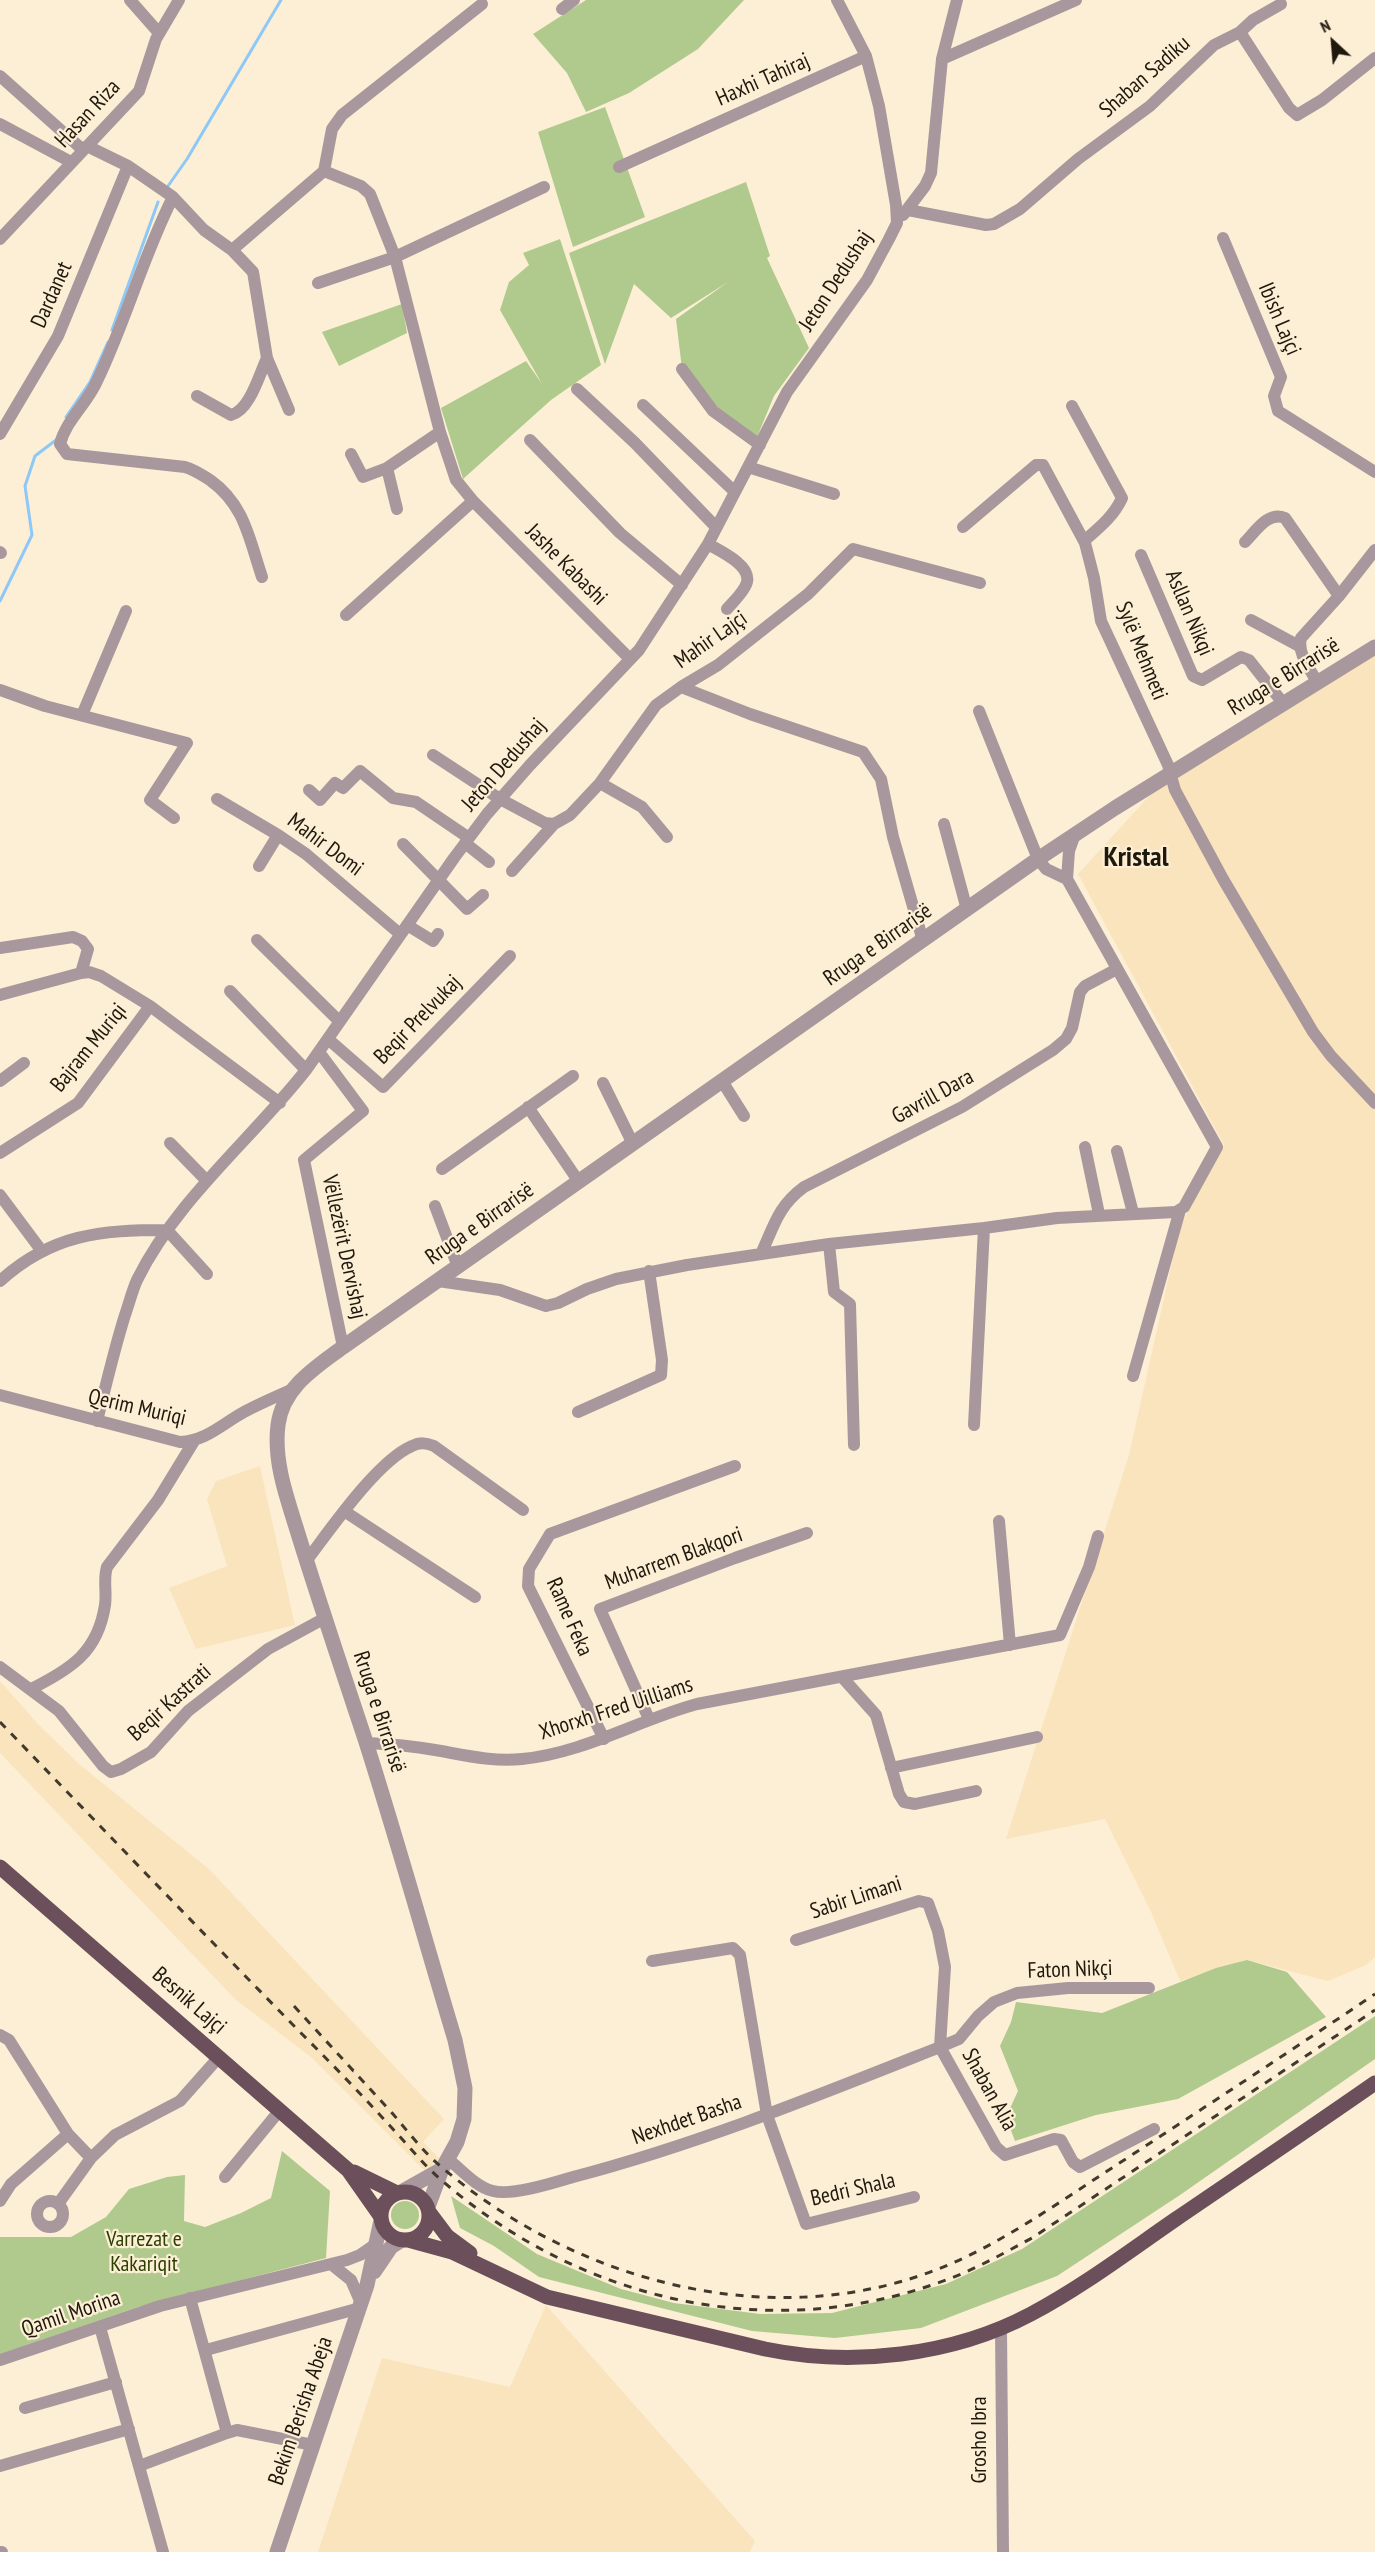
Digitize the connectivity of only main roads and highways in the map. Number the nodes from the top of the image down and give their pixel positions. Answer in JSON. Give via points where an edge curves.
{"nodes":[{"id":1,"x":0,"y":1867,"type":"edge"},
{"id":2,"x":1375,"y":2083,"type":"edge"},
{"id":3,"x":348,"y":2170,"type":"junction"},
{"id":4,"x":399,"y":2192,"type":"junction"},
{"id":5,"x":429,"y":2210,"type":"junction"},
{"id":6,"x":381,"y":2218,"type":"junction"},
{"id":7,"x":405,"y":2240,"type":"junction"},
{"id":8,"x":494,"y":2271,"type":"junction"}],
"edges":[{"from":1,"to":3,"type":"main road","name":"Besnik Lajçi"},
{"from":2,"to":8,"type":"main road","via":[[1071,2290],[1001,2328],[929,2349],[856,2359],[790,2355],[560,2301]]},
{"from":3,"to":4,"type":"main road","name":"Besnik Lajçi"},
{"from":3,"to":6,"type":"main road","name":"Besnik Lajçi"},
{"from":4,"to":5,"type":"main road","via":[[420,2196]]},
{"from":4,"to":6,"type":"main road","via":[[385,2202]]},
{"from":5,"to":7,"type":"main road","via":[[424,2230]]},
{"from":5,"to":8,"type":"main road","via":[[455,2243]]},
{"from":6,"to":7,"type":"main road","via":[[390,2235]]},
{"from":7,"to":8,"type":"main road","via":[[452,2252]]}]}
